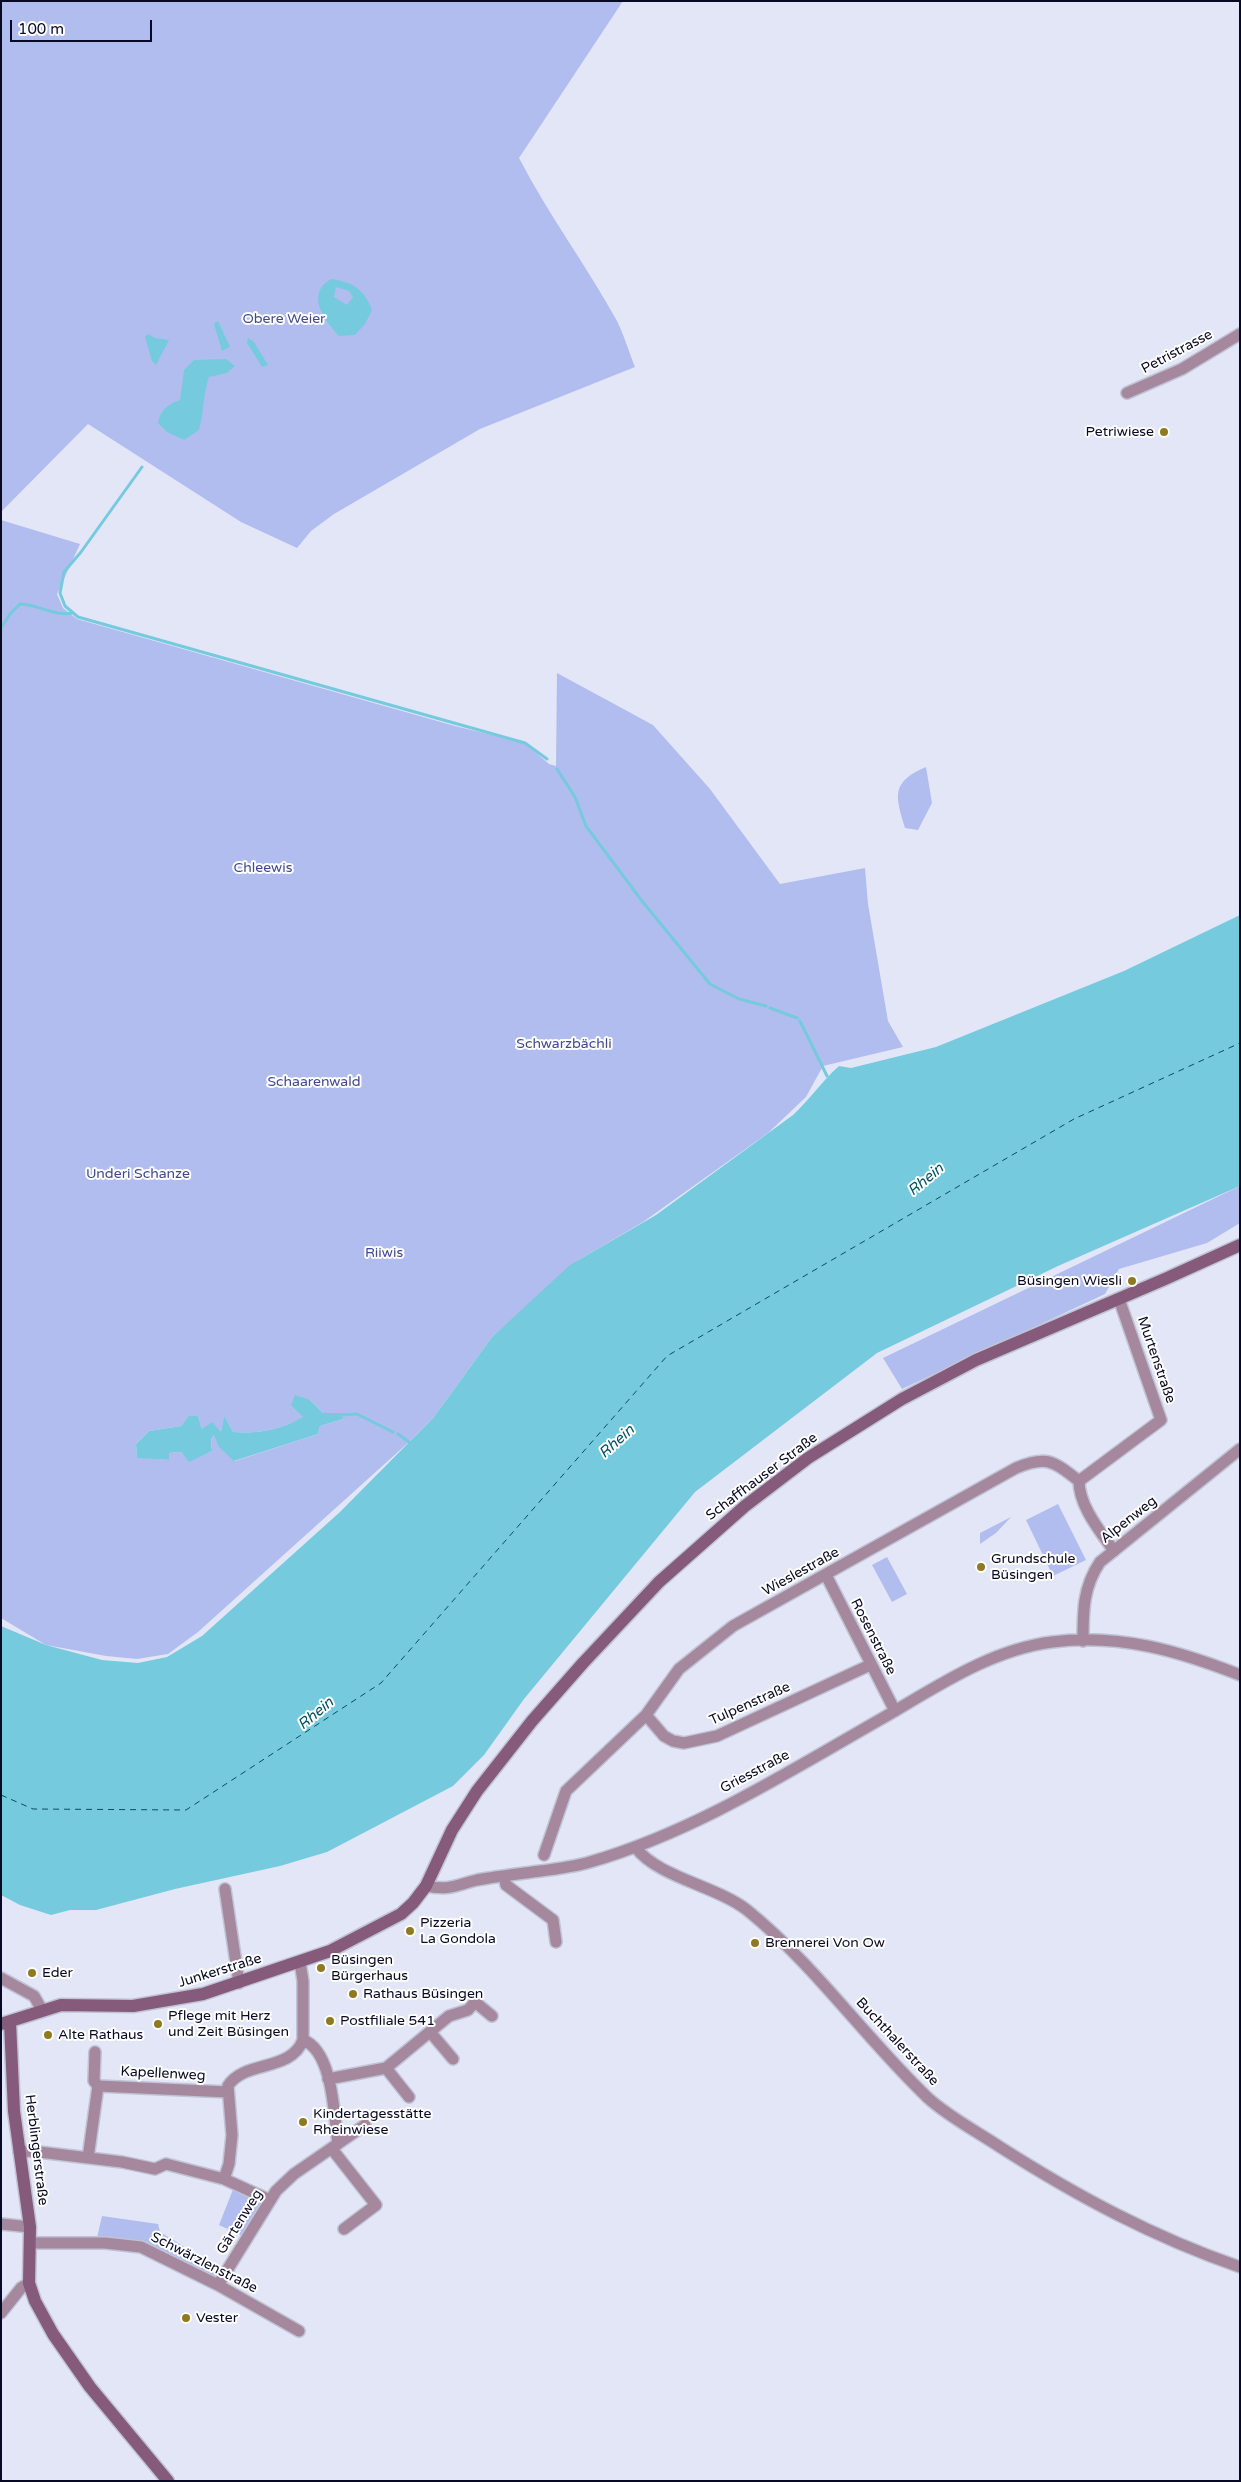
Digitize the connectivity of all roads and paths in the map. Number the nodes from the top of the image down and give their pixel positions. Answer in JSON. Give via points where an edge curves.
{"nodes":[{"id":1,"x":1240,"y":334,"type":"edge"},
{"id":2,"x":1126,"y":393,"type":"dead end"},
{"id":3,"x":1240,"y":1245,"type":"edge"},
{"id":4,"x":1119,"y":1299,"type":"junction"},
{"id":5,"x":1240,"y":1449,"type":"edge"},
{"id":6,"x":1079,"y":1481,"type":"junction"},
{"id":7,"x":1114,"y":1551,"type":"junction"},
{"id":8,"x":826,"y":1575,"type":"junction"},
{"id":9,"x":1083,"y":1641,"type":"junction"},
{"id":10,"x":870,"y":1665,"type":"junction"},
{"id":11,"x":1240,"y":1675,"type":"edge"},
{"id":12,"x":895,"y":1711,"type":"junction"},
{"id":13,"x":646,"y":1715,"type":"junction"},
{"id":14,"x":636,"y":1848,"type":"junction"},
{"id":15,"x":544,"y":1855,"type":"dead end"},
{"id":16,"x":504,"y":1876,"type":"junction"},
{"id":17,"x":426,"y":1886,"type":"junction"},
{"id":18,"x":225,"y":1889,"type":"dead end"},
{"id":19,"x":556,"y":1942,"type":"dead end"},
{"id":20,"x":300,"y":1962,"type":"junction"},
{"id":21,"x":1,"y":1978,"type":"edge"},
{"id":22,"x":239,"y":1983,"type":"junction"},
{"id":23,"x":42,"y":2010,"type":"junction"},
{"id":24,"x":492,"y":2016,"type":"dead end"},
{"id":25,"x":6,"y":2023,"type":"edge"},
{"id":26,"x":431,"y":2033,"type":"junction"},
{"id":27,"x":304,"y":2040,"type":"junction"},
{"id":28,"x":95,"y":2052,"type":"dead end"},
{"id":29,"x":453,"y":2059,"type":"dead end"},
{"id":30,"x":386,"y":2068,"type":"junction"},
{"id":31,"x":328,"y":2079,"type":"junction"},
{"id":32,"x":98,"y":2086,"type":"junction"},
{"id":33,"x":228,"y":2092,"type":"junction"},
{"id":34,"x":409,"y":2097,"type":"dead end"},
{"id":35,"x":365,"y":2125,"type":"dead end"},
{"id":36,"x":335,"y":2146,"type":"junction"},
{"id":37,"x":19,"y":2152,"type":"junction"},
{"id":38,"x":88,"y":2158,"type":"junction"},
{"id":39,"x":224,"y":2179,"type":"junction"},
{"id":40,"x":270,"y":2200,"type":"junction"},
{"id":41,"x":1,"y":2224,"type":"edge"},
{"id":42,"x":30,"y":2227,"type":"junction"},
{"id":43,"x":344,"y":2230,"type":"dead end"},
{"id":44,"x":30,"y":2243,"type":"junction"},
{"id":45,"x":1240,"y":2267,"type":"edge"},
{"id":46,"x":30,"y":2283,"type":"junction"},
{"id":47,"x":218,"y":2285,"type":"junction"},
{"id":48,"x":1,"y":2312,"type":"edge"},
{"id":49,"x":299,"y":2331,"type":"dead end"},
{"id":50,"x":168,"y":2481,"type":"edge"}],
"edges":[{"from":1,"to":2,"type":"street","name":"Petristrasse","via":[[1182,369]]},
{"from":3,"to":4,"type":"main road","name":"Schaffhauser Straße"},
{"from":4,"to":6,"type":"street","name":"Murtenstraße","via":[[1161,1420]]},
{"from":4,"to":17,"type":"main road","name":"Schaffhauser Straße","via":[[976,1360],[902,1399],[808,1458],[714,1532],[624,1617],[511,1746],[460,1815]]},
{"from":5,"to":7,"type":"street","name":"Alpenweg"},
{"from":6,"to":7,"type":"street","via":[[1079,1492]]},
{"from":6,"to":8,"type":"street","name":"Wieslestraße","via":[[1053,1464],[1037,1459]]},
{"from":7,"to":9,"type":"street","name":"Alpenweg","via":[[1100,1562],[1091,1576],[1084,1604]]},
{"from":8,"to":10,"type":"street","name":"Rosenstraße"},
{"from":8,"to":13,"type":"street","name":"Wieslestraße","via":[[733,1626],[680,1669]]},
{"from":9,"to":11,"type":"street","name":"Griesstraße","via":[[1122,1641],[1157,1647],[1196,1657]]},
{"from":9,"to":12,"type":"street","name":"Griesstraße","via":[[1052,1642],[987,1660]]},
{"from":10,"to":12,"type":"street","name":"Rosenstraße"},
{"from":10,"to":13,"type":"street","name":"Tulpenstraße","via":[[717,1736],[684,1743],[673,1741],[664,1736]]},
{"from":12,"to":14,"type":"street","name":"Griesstraße","via":[[780,1777]]},
{"from":13,"to":15,"type":"street","name":"Wieslestraße","via":[[566,1791]]},
{"from":14,"to":16,"type":"street","name":"Griesstraße","via":[[588,1863]]},
{"from":14,"to":45,"type":"street","name":"Buchthalerstraße","via":[[650,1862],[730,1899],[746,1910],[826,1987],[901,2072],[953,2117],[1085,2200],[1131,2224]]},
{"from":16,"to":17,"type":"street","name":"Griesstraße","via":[[447,1889]]},
{"from":16,"to":19,"type":"street","via":[[506,1885],[553,1920]]},
{"from":17,"to":20,"type":"main road","name":"Junkerstraße","via":[[413,1903],[385,1923],[330,1951]]},
{"from":18,"to":22,"type":"street"},
{"from":20,"to":22,"type":"main road","name":"Junkerstraße"},
{"from":20,"to":27,"type":"street"},
{"from":21,"to":23,"type":"street","via":[[34,1996]]},
{"from":22,"to":23,"type":"main road","name":"Junkerstraße","via":[[152,2004],[68,2004]]},
{"from":23,"to":25,"type":"main road","name":"Junkerstraße"},
{"from":24,"to":26,"type":"street","via":[[475,2002],[468,2010],[449,2016]]},
{"from":25,"to":37,"type":"main road","name":"Herblingerstraße"},
{"from":26,"to":29,"type":"street"},
{"from":26,"to":30,"type":"street"},
{"from":27,"to":31,"type":"street","via":[[313,2044],[323,2058]]},
{"from":27,"to":33,"type":"street","via":[[294,2055],[233,2079]]},
{"from":28,"to":32,"type":"street","via":[[94,2081]]},
{"from":30,"to":31,"type":"street"},
{"from":30,"to":34,"type":"street"},
{"from":31,"to":36,"type":"street"},
{"from":32,"to":33,"type":"street","name":"Kapellenweg"},
{"from":32,"to":38,"type":"street"},
{"from":33,"to":39,"type":"street","via":[[232,2134]]},
{"from":35,"to":36,"type":"street","name":"Gärtenweg"},
{"from":36,"to":40,"type":"street","name":"Gärtenweg","via":[[294,2174]]},
{"from":36,"to":43,"type":"street","via":[[376,2205]]},
{"from":37,"to":38,"type":"street"},
{"from":37,"to":42,"type":"main road","name":"Herblingerstraße"},
{"from":38,"to":39,"type":"street","via":[[155,2169],[166,2164]]},
{"from":39,"to":40,"type":"street"},
{"from":40,"to":47,"type":"street","name":"Gärtenweg"},
{"from":41,"to":42,"type":"street"},
{"from":42,"to":44,"type":"main road","name":"Herblingerstraße"},
{"from":44,"to":46,"type":"main road","name":"Herblingerstraße"},
{"from":44,"to":47,"type":"street","name":"Schwärzlenstraße","via":[[105,2243],[141,2247]]},
{"from":46,"to":48,"type":"street","via":[[21,2288]]},
{"from":46,"to":50,"type":"main road","name":"Herblingerstraße","via":[[35,2301],[52,2334],[90,2387]]},
{"from":47,"to":49,"type":"street","name":"Schwärzlenstraße"}]}
